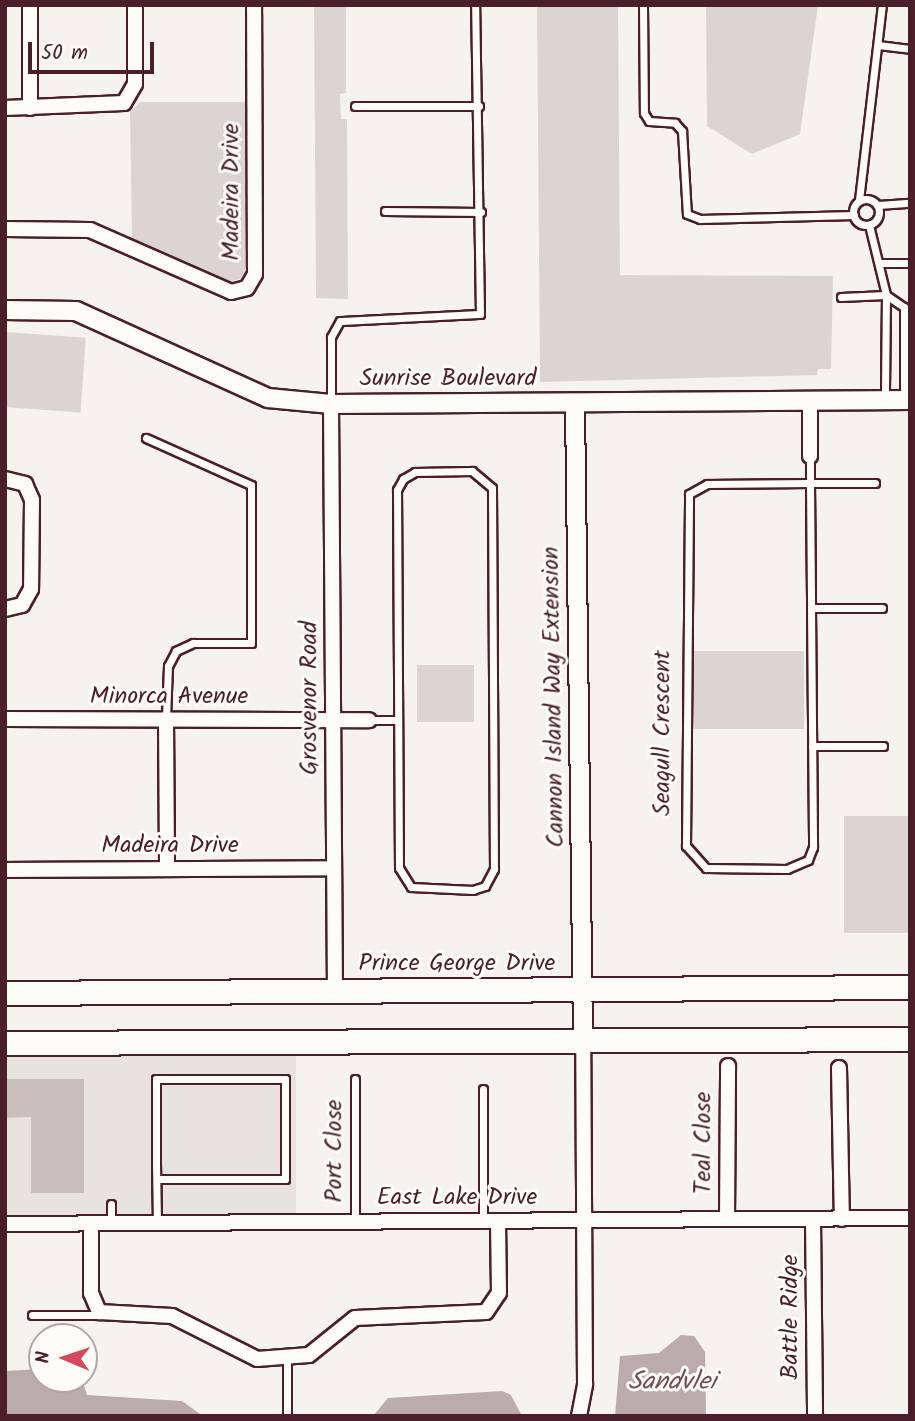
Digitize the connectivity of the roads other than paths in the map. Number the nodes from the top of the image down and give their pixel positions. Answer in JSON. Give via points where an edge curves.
{"nodes":[{"id":1,"x":30,"y":5,"type":"edge"},
{"id":2,"x":135,"y":5,"type":"edge"},
{"id":3,"x":254,"y":5,"type":"edge"},
{"id":4,"x":475,"y":5,"type":"edge"},
{"id":5,"x":643,"y":5,"type":"edge"},
{"id":6,"x":882,"y":5,"type":"edge"},
{"id":7,"x":878,"y":45,"type":"junction"},
{"id":8,"x":910,"y":49,"type":"edge"},
{"id":9,"x":355,"y":106,"type":"dead end"},
{"id":10,"x":479,"y":106,"type":"junction"},
{"id":11,"x":5,"y":108,"type":"edge"},
{"id":12,"x":30,"y":108,"type":"junction"},
{"id":13,"x":859,"y":200,"type":"junction"},
{"id":14,"x":910,"y":203,"type":"edge"},
{"id":15,"x":878,"y":205,"type":"junction"},
{"id":16,"x":385,"y":211,"type":"dead end"},
{"id":17,"x":481,"y":212,"type":"junction"},
{"id":18,"x":853,"y":215,"type":"junction"},
{"id":19,"x":869,"y":225,"type":"junction"},
{"id":20,"x":5,"y":229,"type":"edge"},
{"id":21,"x":880,"y":263,"type":"junction"},
{"id":22,"x":910,"y":263,"type":"edge"},
{"id":23,"x":886,"y":295,"type":"junction"},
{"id":24,"x":841,"y":297,"type":"dead end"},
{"id":25,"x":5,"y":310,"type":"edge"},
{"id":26,"x":885,"y":400,"type":"junction"},
{"id":27,"x":907,"y":400,"type":"edge"},
{"id":28,"x":810,"y":401,"type":"junction"},
{"id":29,"x":331,"y":404,"type":"junction"},
{"id":30,"x":575,"y":404,"type":"junction"},
{"id":31,"x":146,"y":438,"type":"dead end"},
{"id":32,"x":810,"y":456,"type":"joint"},
{"id":33,"x":5,"y":479,"type":"edge"},
{"id":34,"x":875,"y":483,"type":"dead end"},
{"id":35,"x":810,"y":484,"type":"junction"},
{"id":36,"x":811,"y":608,"type":"junction"},
{"id":37,"x":882,"y":608,"type":"dead end"},
{"id":38,"x":5,"y":609,"type":"edge"},
{"id":39,"x":5,"y":719,"type":"edge"},
{"id":40,"x":166,"y":719,"type":"junction"},
{"id":41,"x":333,"y":720,"type":"junction"},
{"id":42,"x":369,"y":720,"type":"joint"},
{"id":43,"x":398,"y":720,"type":"junction"},
{"id":44,"x":812,"y":746,"type":"junction"},
{"id":45,"x":883,"y":746,"type":"dead end"},
{"id":46,"x":334,"y":868,"type":"junction"},
{"id":47,"x":167,"y":869,"type":"junction"},
{"id":48,"x":5,"y":870,"type":"edge"},
{"id":49,"x":910,"y":987,"type":"edge"},
{"id":50,"x":582,"y":989,"type":"junction"},
{"id":51,"x":335,"y":991,"type":"junction"},
{"id":52,"x":5,"y":993,"type":"edge"},
{"id":53,"x":910,"y":1039,"type":"edge"},
{"id":54,"x":583,"y":1041,"type":"junction"},
{"id":55,"x":5,"y":1043,"type":"edge"},
{"id":56,"x":728,"y":1066,"type":"dead end"},
{"id":57,"x":839,"y":1068,"type":"dead end"},
{"id":58,"x":355,"y":1080,"type":"dead end"},
{"id":59,"x":483,"y":1089,"type":"dead end"},
{"id":60,"x":157,"y":1179,"type":"junction"},
{"id":61,"x":111,"y":1204,"type":"dead end"},
{"id":62,"x":910,"y":1218,"type":"edge"},
{"id":63,"x":727,"y":1219,"type":"junction"},
{"id":64,"x":813,"y":1219,"type":"junction"},
{"id":65,"x":842,"y":1219,"type":"junction"},
{"id":66,"x":584,"y":1220,"type":"junction"},
{"id":67,"x":483,"y":1221,"type":"junction"},
{"id":68,"x":499,"y":1221,"type":"junction"},
{"id":69,"x":355,"y":1222,"type":"junction"},
{"id":70,"x":111,"y":1223,"type":"junction"},
{"id":71,"x":157,"y":1223,"type":"junction"},
{"id":72,"x":5,"y":1224,"type":"edge"},
{"id":73,"x":91,"y":1224,"type":"junction"},
{"id":74,"x":32,"y":1315,"type":"dead end"},
{"id":75,"x":105,"y":1315,"type":"junction"},
{"id":76,"x":287,"y":1358,"type":"junction"},
{"id":77,"x":286,"y":1416,"type":"edge"},
{"id":78,"x":579,"y":1416,"type":"edge"},
{"id":79,"x":815,"y":1416,"type":"edge"}],
"edges":[{"from":1,"to":12,"type":"street"},
{"from":2,"to":12,"type":"street","via":[[135,84],[124,103]]},
{"from":3,"to":20,"type":"street","name":"Madeira Drive","via":[[255,274],[247,288],[223,289],[90,230]]},
{"from":4,"to":10,"type":"lane"},
{"from":5,"to":18,"type":"lane","via":[[644,113],[649,121],[675,123],[682,131],[687,214],[700,219]]},
{"from":6,"to":7,"type":"lane"},
{"from":7,"to":8,"type":"lane"},
{"from":7,"to":13,"type":"lane"},
{"from":9,"to":10,"type":"lane"},
{"from":10,"to":17,"type":"lane"},
{"from":11,"to":12,"type":"street"},
{"from":13,"to":15,"type":"lane"},
{"from":13,"to":18,"type":"lane"},
{"from":14,"to":15,"type":"lane"},
{"from":15,"to":19,"type":"lane","via":[[878,217]]},
{"from":16,"to":17,"type":"lane"},
{"from":17,"to":29,"type":"lane","via":[[480,314],[340,321],[331,337]]},
{"from":18,"to":19,"type":"lane"},
{"from":19,"to":21,"type":"lane"},
{"from":21,"to":22,"type":"lane"},
{"from":21,"to":23,"type":"lane"},
{"from":23,"to":24,"type":"lane"},
{"from":23,"to":26,"type":"lane"},
{"from":23,"to":27,"type":"lane","via":[[904,307]]},
{"from":25,"to":29,"type":"street","name":"Sunrise Boulevard","via":[[76,311],[260,396]]},
{"from":26,"to":27,"type":"street","name":"Sunrise Boulevard"},
{"from":26,"to":28,"type":"street","name":"Sunrise Boulevard"},
{"from":28,"to":30,"type":"street","name":"Sunrise Boulevard"},
{"from":28,"to":32,"type":"street","name":"Seagull Crescent"},
{"from":29,"to":30,"type":"street","name":"Sunrise Boulevard"},
{"from":29,"to":41,"type":"street","name":"Grosvenor Road"},
{"from":30,"to":50,"type":"street","name":"Cannon Island Way Extension"},
{"from":31,"to":40,"type":"lane","via":[[251,485],[251,643],[193,643],[176,651],[168,666]]},
{"from":32,"to":35,"type":"lane","name":"Seagull Crescent"},
{"from":33,"to":38,"type":"street","via":[[25,484],[32,513],[31,589],[22,605]]},
{"from":34,"to":35,"type":"lane","name":"Seagull Crescent"},
{"from":35,"to":36,"type":"lane","name":"Seagull Crescent"},
{"from":35,"to":44,"type":"lane","name":"Seagull Crescent","via":[[707,484],[696,487],[685,504],[686,846],[697,864],[787,869],[808,860]]},
{"from":36,"to":37,"type":"lane"},
{"from":36,"to":44,"type":"lane","name":"Seagull Crescent"},
{"from":39,"to":40,"type":"street","name":"Minorca Avenue"},
{"from":40,"to":41,"type":"street","name":"Minorca Avenue"},
{"from":40,"to":47,"type":"street"},
{"from":41,"to":42,"type":"street","name":"Minorca Avenue"},
{"from":41,"to":46,"type":"street","name":"Grosvenor Road"},
{"from":42,"to":43,"type":"lane"},
{"from":43,"to":43,"type":"lane","via":[[399,484],[415,472],[478,473],[492,488],[494,856],[492,876],[480,889],[417,888],[403,880]]},
{"from":44,"to":45,"type":"lane"},
{"from":46,"to":47,"type":"street","name":"Madeira Drive"},
{"from":46,"to":51,"type":"street","name":"Grosvenor Road"},
{"from":47,"to":48,"type":"street","name":"Madeira Drive"},
{"from":49,"to":50,"type":"main road","name":"Prince George Drive"},
{"from":50,"to":51,"type":"main road","name":"Prince George Drive"},
{"from":50,"to":54,"type":"street","name":"Cannon Island Way Extension"},
{"from":51,"to":52,"type":"main road","name":"Prince George Drive"},
{"from":53,"to":54,"type":"main road"},
{"from":54,"to":55,"type":"main road"},
{"from":54,"to":66,"type":"street"},
{"from":56,"to":63,"type":"street","name":"Teal Close"},
{"from":57,"to":65,"type":"street"},
{"from":58,"to":69,"type":"lane","name":"Port Close"},
{"from":59,"to":67,"type":"lane"},
{"from":60,"to":60,"type":"lane","via":[[285,1179],[285,1079],[156,1079]]},
{"from":60,"to":71,"type":"lane"},
{"from":61,"to":70,"type":"lane"},
{"from":62,"to":65,"type":"street","name":"East Lake Drive"},
{"from":63,"to":64,"type":"street","name":"East Lake Drive"},
{"from":63,"to":66,"type":"street","name":"East Lake Drive"},
{"from":64,"to":65,"type":"street","name":"East Lake Drive"},
{"from":64,"to":79,"type":"street","name":"Battle Ridge"},
{"from":66,"to":68,"type":"street","name":"East Lake Drive"},
{"from":66,"to":78,"type":"street","via":[[585,1384]]},
{"from":67,"to":68,"type":"street","name":"East Lake Drive"},
{"from":67,"to":69,"type":"street","name":"East Lake Drive"},
{"from":68,"to":76,"type":"street","via":[[499,1293],[492,1308],[468,1315],[355,1318],[314,1351]]},
{"from":69,"to":71,"type":"street","name":"East Lake Drive"},
{"from":70,"to":71,"type":"street","name":"East Lake Drive"},
{"from":70,"to":73,"type":"street","name":"East Lake Drive"},
{"from":72,"to":73,"type":"street","name":"East Lake Drive"},
{"from":73,"to":75,"type":"street","via":[[92,1302]]},
{"from":74,"to":75,"type":"lane"},
{"from":75,"to":76,"type":"street","via":[[172,1317],[246,1357]]},
{"from":76,"to":77,"type":"lane"}]}
